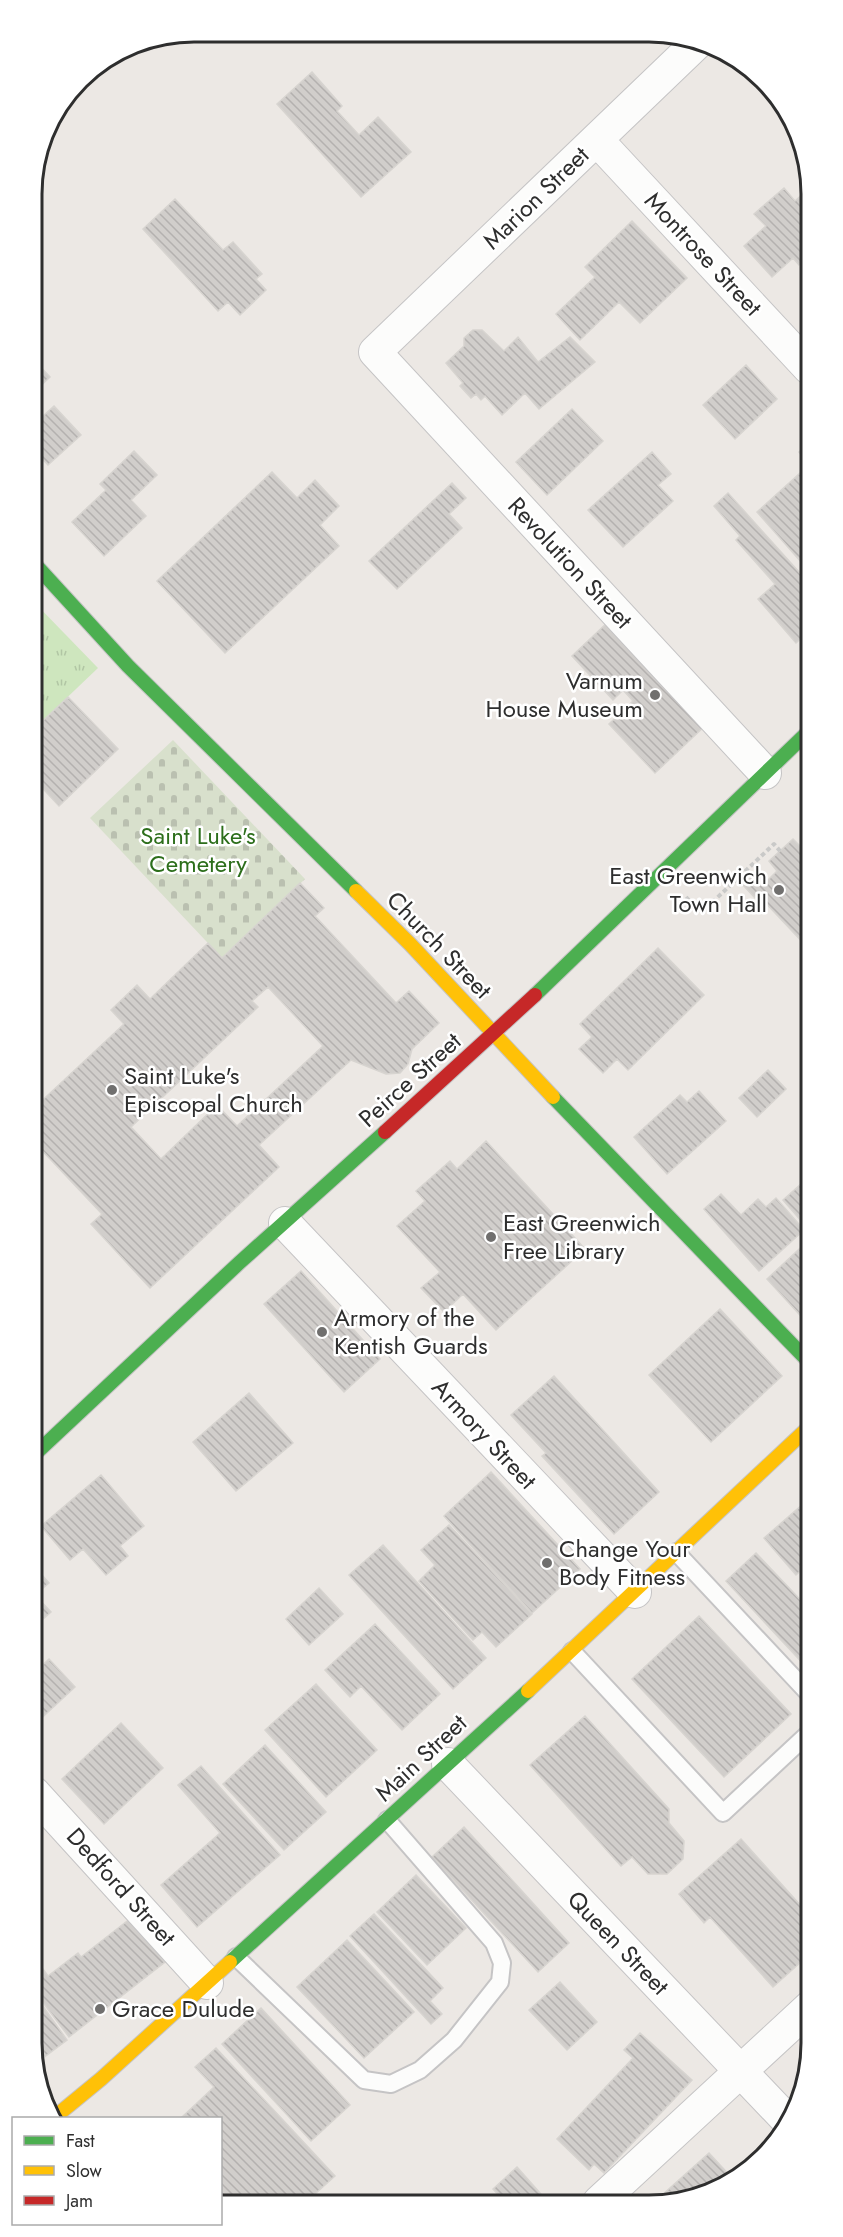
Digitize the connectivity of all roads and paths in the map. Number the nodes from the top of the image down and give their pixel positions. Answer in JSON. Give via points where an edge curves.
{"nodes":[{"id":1,"x":692,"y":48,"type":"edge"},
{"id":2,"x":597,"y":140,"type":"junction"},
{"id":3,"x":375,"y":352,"type":"joint"},
{"id":4,"x":801,"y":359,"type":"edge"},
{"id":5,"x":42,"y":572,"type":"edge"},
{"id":6,"x":801,"y":739,"type":"edge"},
{"id":7,"x":765,"y":773,"type":"junction"},
{"id":8,"x":780,"y":851,"type":"dead end"},
{"id":9,"x":686,"y":897,"type":"dead end"},
{"id":10,"x":494,"y":1035,"type":"junction"},
{"id":11,"x":285,"y":1223,"type":"junction"},
{"id":12,"x":801,"y":1355,"type":"edge"},
{"id":13,"x":801,"y":1434,"type":"edge"},
{"id":14,"x":42,"y":1447,"type":"edge"},
{"id":15,"x":676,"y":1552,"type":"junction"},
{"id":16,"x":634,"y":1592,"type":"junction"},
{"id":17,"x":572,"y":1651,"type":"junction"},
{"id":18,"x":801,"y":1685,"type":"edge"},
{"id":19,"x":801,"y":1740,"type":"edge"},
{"id":20,"x":448,"y":1764,"type":"junction"},
{"id":21,"x":42,"y":1801,"type":"edge"},
{"id":22,"x":387,"y":1820,"type":"junction"},
{"id":23,"x":236,"y":1957,"type":"junction"},
{"id":24,"x":207,"y":1983,"type":"junction"},
{"id":25,"x":801,"y":2015,"type":"edge"},
{"id":26,"x":740,"y":2071,"type":"junction"},
{"id":27,"x":60,"y":2113,"type":"edge"},
{"id":28,"x":782,"y":2115,"type":"edge"},
{"id":29,"x":607,"y":2195,"type":"edge"}],
"edges":[{"from":1,"to":2,"type":"street","name":"Marion Street"},
{"from":2,"to":3,"type":"street","name":"Marion Street"},
{"from":2,"to":4,"type":"street","name":"Montrose Street"},
{"from":3,"to":7,"type":"street","name":"Revolution Street"},
{"from":5,"to":10,"type":"street","name":"Church Street","via":[[128,666],[410,944]]},
{"from":6,"to":7,"type":"street","name":"Peirce Street"},
{"from":7,"to":10,"type":"street","name":"Peirce Street"},
{"from":8,"to":9,"type":"path","via":[[774,844],[701,913]]},
{"from":10,"to":11,"type":"street","name":"Peirce Street"},
{"from":10,"to":12,"type":"street","name":"Church Street"},
{"from":11,"to":14,"type":"street","name":"Peirce Street"},
{"from":11,"to":16,"type":"street","name":"Armory Street"},
{"from":13,"to":15,"type":"street","name":"Main Street"},
{"from":15,"to":16,"type":"street","name":"Main Street"},
{"from":15,"to":18,"type":"lane"},
{"from":16,"to":17,"type":"street","name":"Main Street"},
{"from":17,"to":19,"type":"lane","via":[[723,1814]]},
{"from":17,"to":20,"type":"street","name":"Main Street"},
{"from":20,"to":22,"type":"street","name":"Main Street"},
{"from":20,"to":26,"type":"street","name":"Queen Street"},
{"from":21,"to":24,"type":"street","name":"Dedford Street"},
{"from":22,"to":23,"type":"street","name":"Main Street"},
{"from":22,"to":23,"type":"lane","via":[[494,1943],[502,1962],[500,1982],[454,2040],[420,2070],[391,2084],[364,2080]]},
{"from":23,"to":24,"type":"street","name":"Main Street"},
{"from":24,"to":27,"type":"street","name":"Main Street"},
{"from":25,"to":26,"type":"street"},
{"from":26,"to":28,"type":"street","name":"Queen Street"},
{"from":26,"to":29,"type":"street"}]}
